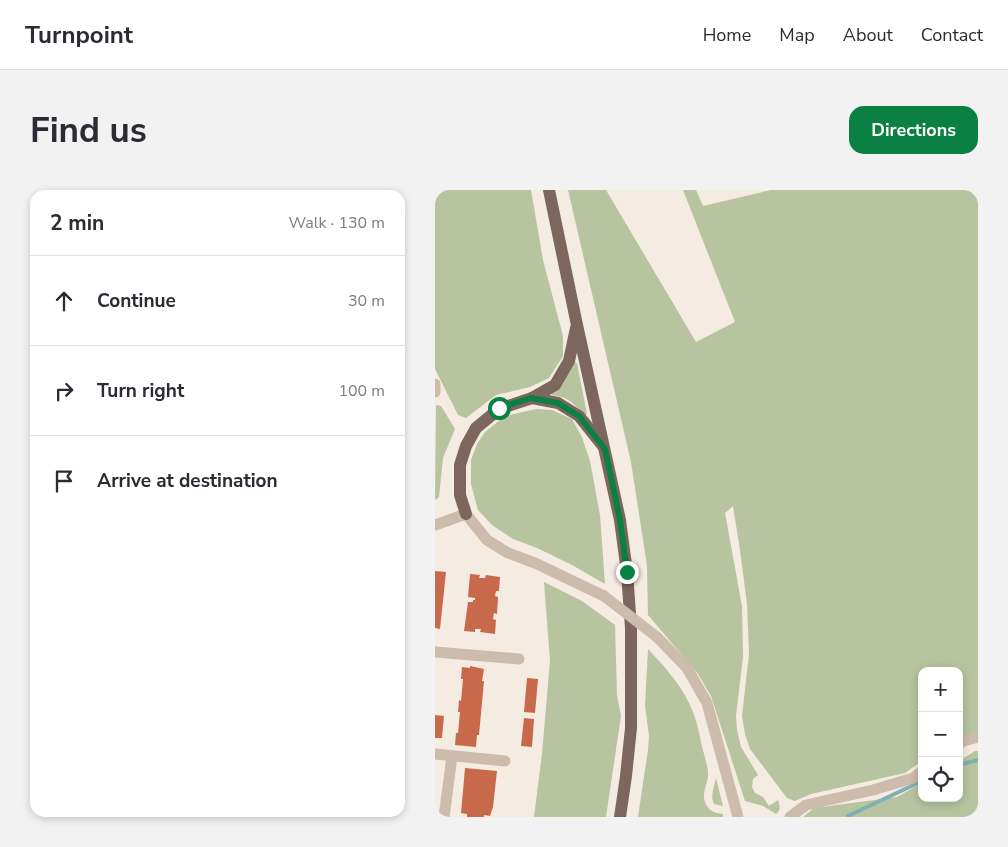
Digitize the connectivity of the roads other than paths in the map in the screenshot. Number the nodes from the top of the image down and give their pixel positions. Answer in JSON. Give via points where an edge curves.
{"nodes":[{"id":1,"x":549,"y":190,"type":"edge"},
{"id":2,"x":577,"y":325,"type":"junction"},
{"id":3,"x":435,"y":384,"type":"edge"},
{"id":4,"x":435,"y":392,"type":"edge"},
{"id":5,"x":531,"y":398,"type":"junction"},
{"id":6,"x":605,"y":449,"type":"junction"},
{"id":7,"x":466,"y":514,"type":"junction"},
{"id":8,"x":435,"y":525,"type":"edge"},
{"id":9,"x":435,"y":652,"type":"edge"},
{"id":10,"x":519,"y":659,"type":"dead end"},
{"id":11,"x":978,"y":737,"type":"edge"},
{"id":12,"x":963,"y":741,"type":"edge"},
{"id":13,"x":435,"y":754,"type":"edge"},
{"id":14,"x":452,"y":756,"type":"junction"},
{"id":15,"x":505,"y":761,"type":"dead end"},
{"id":16,"x":918,"y":775,"type":"edge"},
{"id":17,"x":444,"y":817,"type":"edge"},
{"id":18,"x":619,"y":817,"type":"edge"},
{"id":19,"x":737,"y":817,"type":"edge"},
{"id":20,"x":789,"y":817,"type":"edge"}],
"edges":[{"from":1,"to":2,"type":"main road"},
{"from":2,"to":5,"type":"main road","via":[[569,361],[555,385]]},
{"from":2,"to":6,"type":"main road"},
{"from":3,"to":4,"type":"street"},
{"from":5,"to":6,"type":"main road","via":[[558,403],[579,416]]},
{"from":5,"to":7,"type":"main road","via":[[499,408],[475,428],[460,466],[461,495]]},
{"from":6,"to":18,"type":"main road","via":[[620,520],[631,628],[631,728]]},
{"from":7,"to":8,"type":"street"},
{"from":7,"to":19,"type":"street","bridge":true,"via":[[487,540],[507,553],[604,596],[657,637],[687,668],[707,703]]},
{"from":9,"to":10,"type":"street"},
{"from":11,"to":12,"type":"street"},
{"from":13,"to":14,"type":"street"},
{"from":14,"to":15,"type":"street"},
{"from":14,"to":17,"type":"street"},
{"from":16,"to":20,"type":"street","via":[[873,790],[806,805]]}]}
